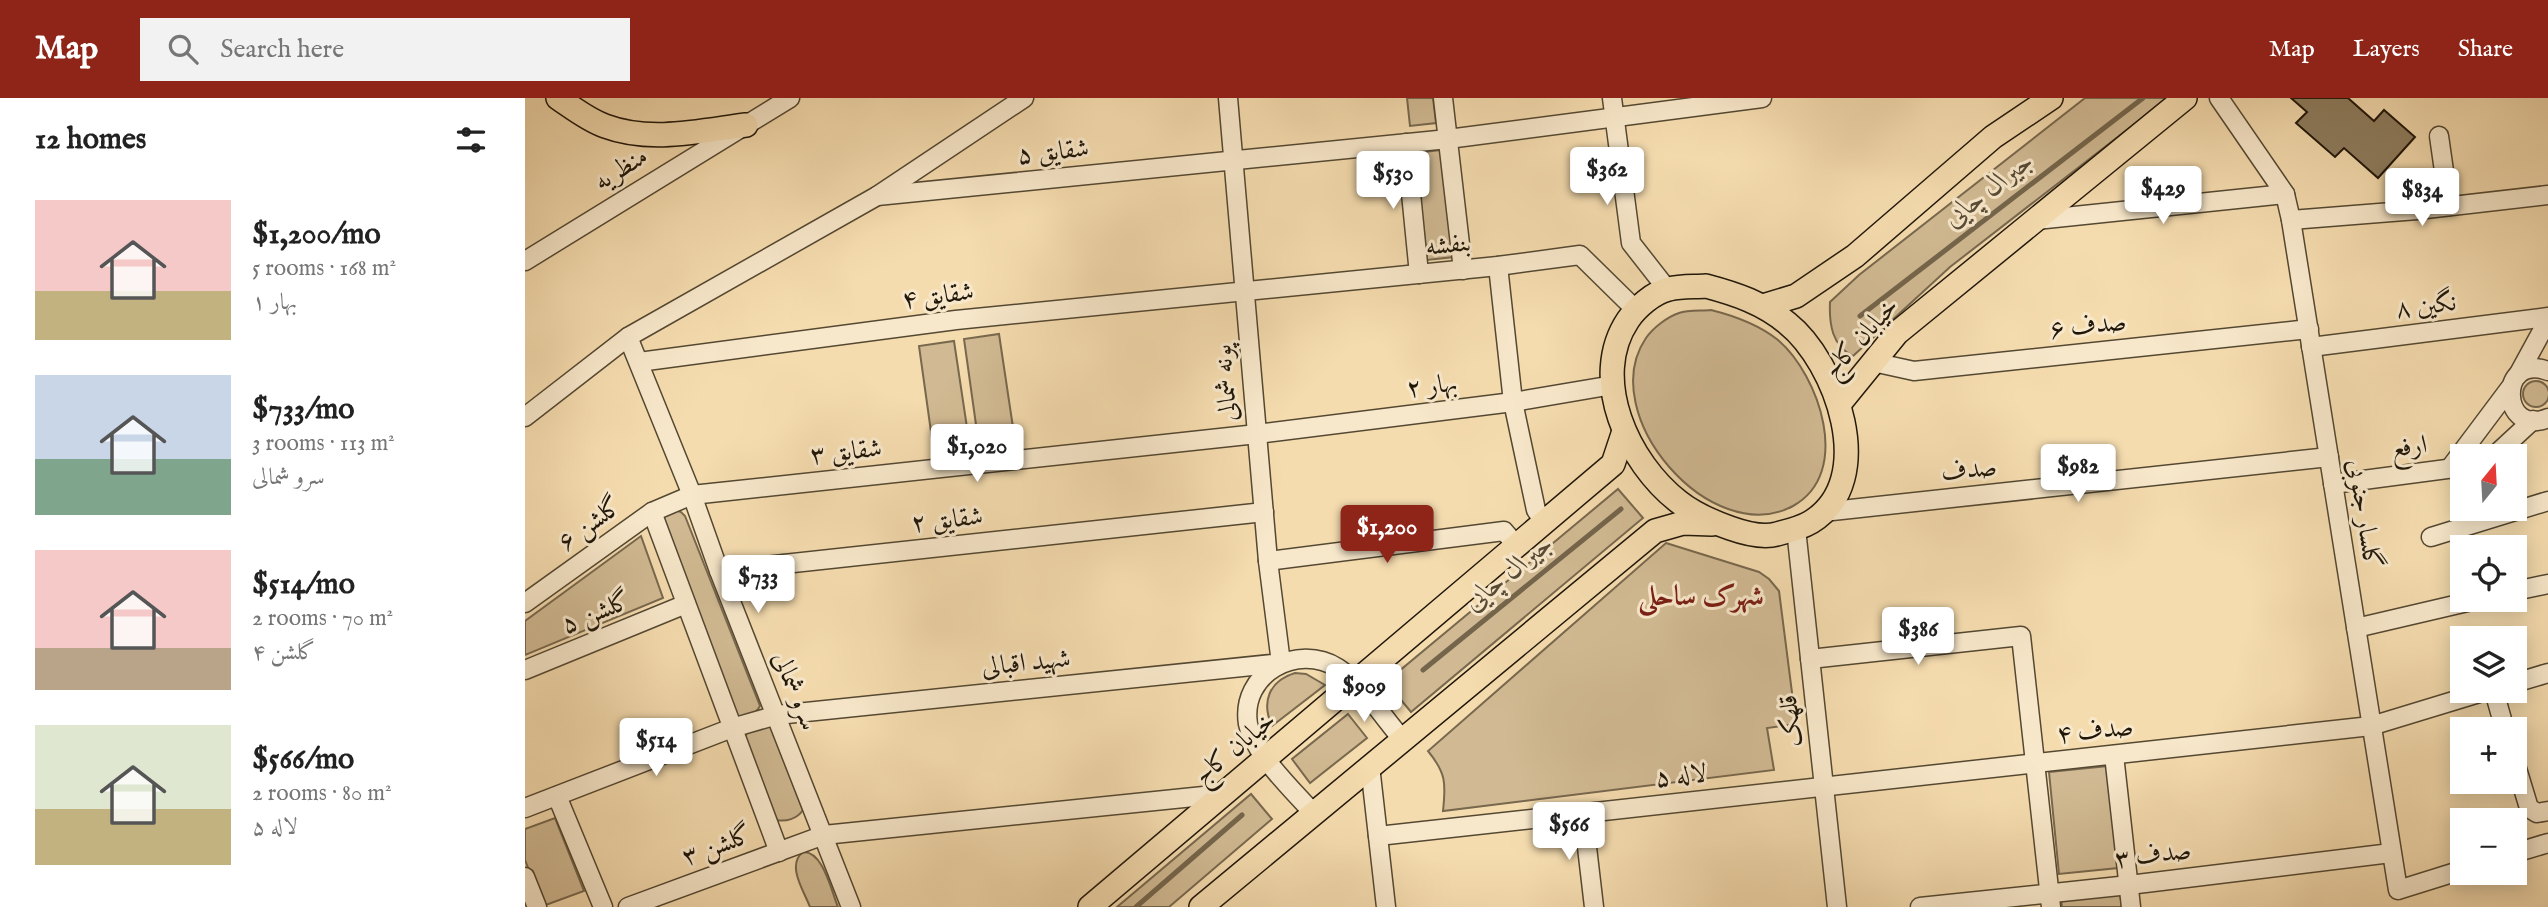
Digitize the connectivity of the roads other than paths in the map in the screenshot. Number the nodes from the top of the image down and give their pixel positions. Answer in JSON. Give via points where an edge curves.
{"nodes":[{"id":1,"x":558,"y":98,"type":"edge"},
{"id":2,"x":790,"y":98,"type":"edge"},
{"id":3,"x":1024,"y":98,"type":"edge"},
{"id":4,"x":1228,"y":98,"type":"edge"},
{"id":5,"x":1443,"y":98,"type":"edge"},
{"id":6,"x":1612,"y":98,"type":"edge"},
{"id":7,"x":1762,"y":98,"type":"edge"},
{"id":8,"x":2051,"y":98,"type":"edge"},
{"id":9,"x":2185,"y":98,"type":"edge"},
{"id":10,"x":2219,"y":98,"type":"edge"},
{"id":11,"x":1614,"y":117,"type":"junction"},
{"id":12,"x":746,"y":125,"type":"junction"},
{"id":13,"x":2439,"y":136,"type":"dead end"},
{"id":14,"x":1448,"y":139,"type":"junction"},
{"id":15,"x":1406,"y":143,"type":"junction"},
{"id":16,"x":1233,"y":160,"type":"junction"},
{"id":17,"x":2285,"y":194,"type":"junction"},
{"id":18,"x":2548,"y":195,"type":"edge"},
{"id":19,"x":877,"y":196,"type":"junction"},
{"id":20,"x":2449,"y":206,"type":"junction"},
{"id":21,"x":2036,"y":219,"type":"junction"},
{"id":22,"x":2291,"y":220,"type":"junction"},
{"id":23,"x":525,"y":261,"type":"edge"},
{"id":24,"x":1497,"y":266,"type":"junction"},
{"id":25,"x":1463,"y":270,"type":"junction"},
{"id":26,"x":1419,"y":274,"type":"junction"},
{"id":27,"x":1667,"y":289,"type":"junction"},
{"id":28,"x":1244,"y":291,"type":"junction"},
{"id":29,"x":1762,"y":306,"type":"junction"},
{"id":30,"x":1635,"y":309,"type":"junction"},
{"id":31,"x":2548,"y":319,"type":"edge"},
{"id":32,"x":628,"y":337,"type":"junction"},
{"id":33,"x":2310,"y":338,"type":"junction"},
{"id":34,"x":639,"y":362,"type":"junction"},
{"id":35,"x":1873,"y":362,"type":"junction"},
{"id":36,"x":2548,"y":371,"type":"edge"},
{"id":37,"x":2514,"y":382,"type":"junction"},
{"id":38,"x":1613,"y":386,"type":"junction"},
{"id":39,"x":1513,"y":402,"type":"junction"},
{"id":40,"x":1840,"y":403,"type":"junction"},
{"id":41,"x":525,"y":417,"type":"edge"},
{"id":42,"x":2541,"y":419,"type":"edge"},
{"id":43,"x":1625,"y":431,"type":"junction"},
{"id":44,"x":1257,"y":434,"type":"junction"},
{"id":45,"x":2472,"y":444,"type":"edge"},
{"id":46,"x":2509,"y":444,"type":"edge"},
{"id":47,"x":2329,"y":457,"type":"junction"},
{"id":48,"x":2450,"y":469,"type":"edge"},
{"id":49,"x":2333,"y":484,"type":"junction"},
{"id":50,"x":692,"y":495,"type":"junction"},
{"id":51,"x":2548,"y":501,"type":"edge"},
{"id":52,"x":652,"y":512,"type":"junction"},
{"id":53,"x":1264,"y":512,"type":"junction"},
{"id":54,"x":1823,"y":512,"type":"junction"},
{"id":55,"x":1544,"y":522,"type":"junction"},
{"id":56,"x":1718,"y":524,"type":"junction"},
{"id":57,"x":1796,"y":529,"type":"junction"},
{"id":58,"x":2431,"y":537,"type":"dead end"},
{"id":59,"x":1516,"y":545,"type":"junction"},
{"id":60,"x":1268,"y":561,"type":"junction"},
{"id":61,"x":719,"y":571,"type":"junction"},
{"id":62,"x":2548,"y":584,"type":"edge"},
{"id":63,"x":2527,"y":588,"type":"edge"},
{"id":64,"x":525,"y":603,"type":"edge"},
{"id":65,"x":687,"y":604,"type":"junction"},
{"id":66,"x":2450,"y":606,"type":"edge"},
{"id":67,"x":2356,"y":628,"type":"junction"},
{"id":68,"x":1810,"y":659,"type":"junction"},
{"id":69,"x":1281,"y":663,"type":"junction"},
{"id":70,"x":525,"y":670,"type":"edge"},
{"id":71,"x":2548,"y":673,"type":"edge"},
{"id":72,"x":2527,"y":679,"type":"edge"},
{"id":73,"x":1354,"y":683,"type":"junction"},
{"id":74,"x":2450,"y":702,"type":"edge"},
{"id":75,"x":777,"y":715,"type":"junction"},
{"id":76,"x":2371,"y":726,"type":"junction"},
{"id":77,"x":732,"y":728,"type":"junction"},
{"id":78,"x":1402,"y":739,"type":"junction"},
{"id":79,"x":2114,"y":755,"type":"junction"},
{"id":80,"x":1266,"y":758,"type":"junction"},
{"id":81,"x":2035,"y":764,"type":"junction"},
{"id":82,"x":1370,"y":766,"type":"junction"},
{"id":83,"x":1824,"y":787,"type":"junction"},
{"id":84,"x":1223,"y":794,"type":"junction"},
{"id":85,"x":2525,"y":794,"type":"edge"},
{"id":86,"x":557,"y":796,"type":"junction"},
{"id":87,"x":527,"y":803,"type":"edge"},
{"id":88,"x":2548,"y":811,"type":"edge"},
{"id":89,"x":1313,"y":813,"type":"junction"},
{"id":90,"x":1583,"y":813,"type":"junction"},
{"id":91,"x":824,"y":835,"type":"junction"},
{"id":92,"x":1378,"y":836,"type":"junction"},
{"id":93,"x":2548,"y":843,"type":"edge"},
{"id":94,"x":2527,"y":849,"type":"edge"},
{"id":95,"x":779,"y":852,"type":"junction"},
{"id":96,"x":2391,"y":853,"type":"junction"},
{"id":97,"x":2450,"y":876,"type":"edge"},
{"id":98,"x":525,"y":877,"type":"edge"},
{"id":99,"x":2129,"y":885,"type":"junction"},
{"id":100,"x":2399,"y":899,"type":"edge"},
{"id":101,"x":2050,"y":900,"type":"edge"},
{"id":102,"x":537,"y":907,"type":"edge"},
{"id":103,"x":603,"y":907,"type":"edge"},
{"id":104,"x":628,"y":907,"type":"edge"},
{"id":105,"x":851,"y":907,"type":"edge"},
{"id":106,"x":1090,"y":907,"type":"edge"},
{"id":107,"x":1201,"y":907,"type":"edge"},
{"id":108,"x":1386,"y":907,"type":"edge"},
{"id":109,"x":1594,"y":907,"type":"edge"},
{"id":110,"x":1837,"y":907,"type":"edge"},
{"id":111,"x":1920,"y":907,"type":"edge"},
{"id":112,"x":2131,"y":907,"type":"edge"}],
"edges":[{"from":1,"to":12,"type":"main road","name":"منظریه","via":[[604,126],[625,132],[653,135]]},
{"from":2,"to":12,"type":"street","name":"منظریه"},
{"from":3,"to":19,"type":"street"},
{"from":4,"to":16,"type":"street","name":"پونه شمالی"},
{"from":5,"to":14,"type":"street"},
{"from":6,"to":11,"type":"street"},
{"from":7,"to":11,"type":"street","name":"شقایق ۵"},
{"from":8,"to":29,"type":"main road","via":[[1993,137],[1855,256],[1796,296]]},
{"from":9,"to":21,"type":"main road","name":"خیابان کاج"},
{"from":10,"to":17,"type":"street","name":"گلسار جنوبی"},
{"from":11,"to":14,"type":"street","name":"شقایق ۵"},
{"from":11,"to":27,"type":"street","via":[[1631,243]]},
{"from":12,"to":23,"type":"street","name":"منظریه"},
{"from":13,"to":20,"type":"street"},
{"from":14,"to":15,"type":"street","name":"شقایق ۵"},
{"from":14,"to":25,"type":"street"},
{"from":15,"to":16,"type":"street","name":"شقایق ۵"},
{"from":15,"to":26,"type":"street"},
{"from":16,"to":19,"type":"street","name":"شقایق ۵"},
{"from":16,"to":28,"type":"street","name":"پونه شمالی"},
{"from":17,"to":21,"type":"street"},
{"from":17,"to":22,"type":"street","name":"گلسار جنوبی"},
{"from":18,"to":20,"type":"street"},
{"from":19,"to":32,"type":"street"},
{"from":20,"to":22,"type":"street"},
{"from":21,"to":35,"type":"main road","name":"خیابان کاج","via":[[1897,332]]},
{"from":22,"to":33,"type":"street","name":"گلسار جنوبی"},
{"from":24,"to":25,"type":"street","name":"بنفشه"},
{"from":24,"to":30,"type":"street","name":"بنفشه","via":[[1580,255]]},
{"from":24,"to":39,"type":"street"},
{"from":25,"to":26,"type":"street","name":"بنفشه"},
{"from":26,"to":28,"type":"street","name":"بنفشه"},
{"from":27,"to":29,"type":"main road","via":[[1706,286]]},
{"from":27,"to":30,"type":"main road"},
{"from":28,"to":34,"type":"street","name":"شقایق ۴","via":[[956,320]]},
{"from":28,"to":44,"type":"street","name":"پونه شمالی"},
{"from":29,"to":40,"type":"main road","via":[[1789,324],[1811,347]]},
{"from":30,"to":38,"type":"main road","via":[[1618,334]]},
{"from":31,"to":33,"type":"street","name":"نگین ۸"},
{"from":31,"to":37,"type":"street"},
{"from":32,"to":34,"type":"street","name":"سرو شمالی"},
{"from":32,"to":41,"type":"street"},
{"from":33,"to":35,"type":"street","name":"صدف ۶","via":[[1914,371]]},
{"from":33,"to":47,"type":"street","name":"گلسار جنوبی"},
{"from":34,"to":50,"type":"street","name":"سرو شمالی"},
{"from":35,"to":40,"type":"main road","name":"خیابان کاج"},
{"from":36,"to":37,"type":"street","via":[[2528,369]]},
{"from":37,"to":42,"type":"street","via":[[2512,405],[2525,418]]},
{"from":37,"to":45,"type":"street"},
{"from":38,"to":39,"type":"street","name":"بهار ۲"},
{"from":38,"to":43,"type":"main road"},
{"from":39,"to":44,"type":"street","name":"بهار ۲"},
{"from":39,"to":55,"type":"street","via":[[1536,510]]},
{"from":40,"to":54,"type":"main road","via":[[1844,470],[1837,492]]},
{"from":42,"to":46,"type":"street"},
{"from":43,"to":55,"type":"main road","name":"خیابان کاج","via":[[1613,464]]},
{"from":43,"to":56,"type":"main road","via":[[1647,470],[1679,502]]},
{"from":44,"to":50,"type":"street","name":"شقایق ۳"},
{"from":44,"to":53,"type":"street","name":"پونه شمالی"},
{"from":47,"to":49,"type":"street","name":"گلسار جنوبی"},
{"from":47,"to":54,"type":"street","name":"صدف"},
{"from":48,"to":49,"type":"street","name":"ارفع"},
{"from":49,"to":67,"type":"street","name":"گلسار جنوبی"},
{"from":50,"to":52,"type":"street","name":"شقایق ۳"},
{"from":50,"to":61,"type":"street","name":"سرو شمالی"},
{"from":51,"to":58,"type":"street"},
{"from":52,"to":64,"type":"street","name":"گلشن ۶"},
{"from":52,"to":65,"type":"street"},
{"from":53,"to":60,"type":"street","name":"پونه شمالی"},
{"from":53,"to":61,"type":"street","name":"شقایق ۲"},
{"from":54,"to":57,"type":"main road"},
{"from":55,"to":59,"type":"main road","name":"خیابان کاج"},
{"from":56,"to":57,"type":"main road","via":[[1769,536]]},
{"from":56,"to":78,"type":"main road","via":[[1683,523],[1655,531]]},
{"from":57,"to":68,"type":"street","name":"قلهک"},
{"from":59,"to":60,"type":"street","via":[[1504,531]]},
{"from":59,"to":73,"type":"main road","name":"خیابان کاج"},
{"from":60,"to":69,"type":"street","name":"پونه شمالی"},
{"from":61,"to":75,"type":"street","name":"سرو شمالی"},
{"from":62,"to":63,"type":"street"},
{"from":65,"to":70,"type":"street","name":"گلشن ۵"},
{"from":65,"to":77,"type":"street"},
{"from":66,"to":67,"type":"street"},
{"from":67,"to":76,"type":"street","name":"گلسار جنوبی"},
{"from":68,"to":81,"type":"street","via":[[2021,636]]},
{"from":68,"to":83,"type":"street","name":"قلهک"},
{"from":69,"to":73,"type":"street","name":"شهید اقبالی","via":[[1322,660]]},
{"from":69,"to":75,"type":"street","name":"شهید اقبالی"},
{"from":69,"to":80,"type":"street","via":[[1255,686],[1248,704],[1254,741]]},
{"from":71,"to":72,"type":"street"},
{"from":73,"to":78,"type":"street","name":"شهید اقبالی"},
{"from":73,"to":80,"type":"main road","name":"خیابان کاج"},
{"from":74,"to":76,"type":"street","name":"صدف ۴"},
{"from":75,"to":77,"type":"street","name":"شهید اقبالی"},
{"from":75,"to":91,"type":"street","name":"سرو شمالی"},
{"from":76,"to":79,"type":"street","name":"صدف ۴"},
{"from":76,"to":96,"type":"street","name":"گلسار جنوبی"},
{"from":77,"to":86,"type":"street","name":"شهید اقبالی"},
{"from":77,"to":95,"type":"street"},
{"from":78,"to":82,"type":"main road"},
{"from":79,"to":81,"type":"street","name":"صدف ۴"},
{"from":79,"to":99,"type":"street"},
{"from":80,"to":84,"type":"main road","name":"خیابان کاج"},
{"from":80,"to":89,"type":"street"},
{"from":81,"to":83,"type":"street","name":"صدف ۴"},
{"from":81,"to":101,"type":"street"},
{"from":82,"to":89,"type":"main road"},
{"from":82,"to":92,"type":"street"},
{"from":83,"to":90,"type":"street","name":"لاله ۵"},
{"from":83,"to":110,"type":"street","name":"قلهک"},
{"from":84,"to":91,"type":"street","name":"گلشن ۳"},
{"from":84,"to":106,"type":"main road","name":"خیابان کاج"},
{"from":85,"to":88,"type":"street","via":[[2529,808],[2537,813]]},
{"from":86,"to":87,"type":"street","name":"شهید اقبالی"},
{"from":86,"to":103,"type":"street"},
{"from":89,"to":107,"type":"main road"},
{"from":90,"to":92,"type":"street","name":"لاله ۵"},
{"from":90,"to":109,"type":"street"},
{"from":91,"to":95,"type":"street","name":"گلشن ۳"},
{"from":91,"to":105,"type":"street","name":"سرو شمالی"},
{"from":92,"to":108,"type":"street"},
{"from":93,"to":94,"type":"street"},
{"from":95,"to":104,"type":"street","name":"گلشن ۳"},
{"from":96,"to":99,"type":"street","name":"صدف ۳"},
{"from":96,"to":100,"type":"street","name":"گلسار جنوبی"},
{"from":97,"to":100,"type":"street","name":"گلسار جنوبی"},
{"from":98,"to":102,"type":"street"},
{"from":99,"to":101,"type":"street","name":"صدف ۳"},
{"from":99,"to":112,"type":"street"},
{"from":101,"to":111,"type":"street","name":"صدف ۳"}]}
